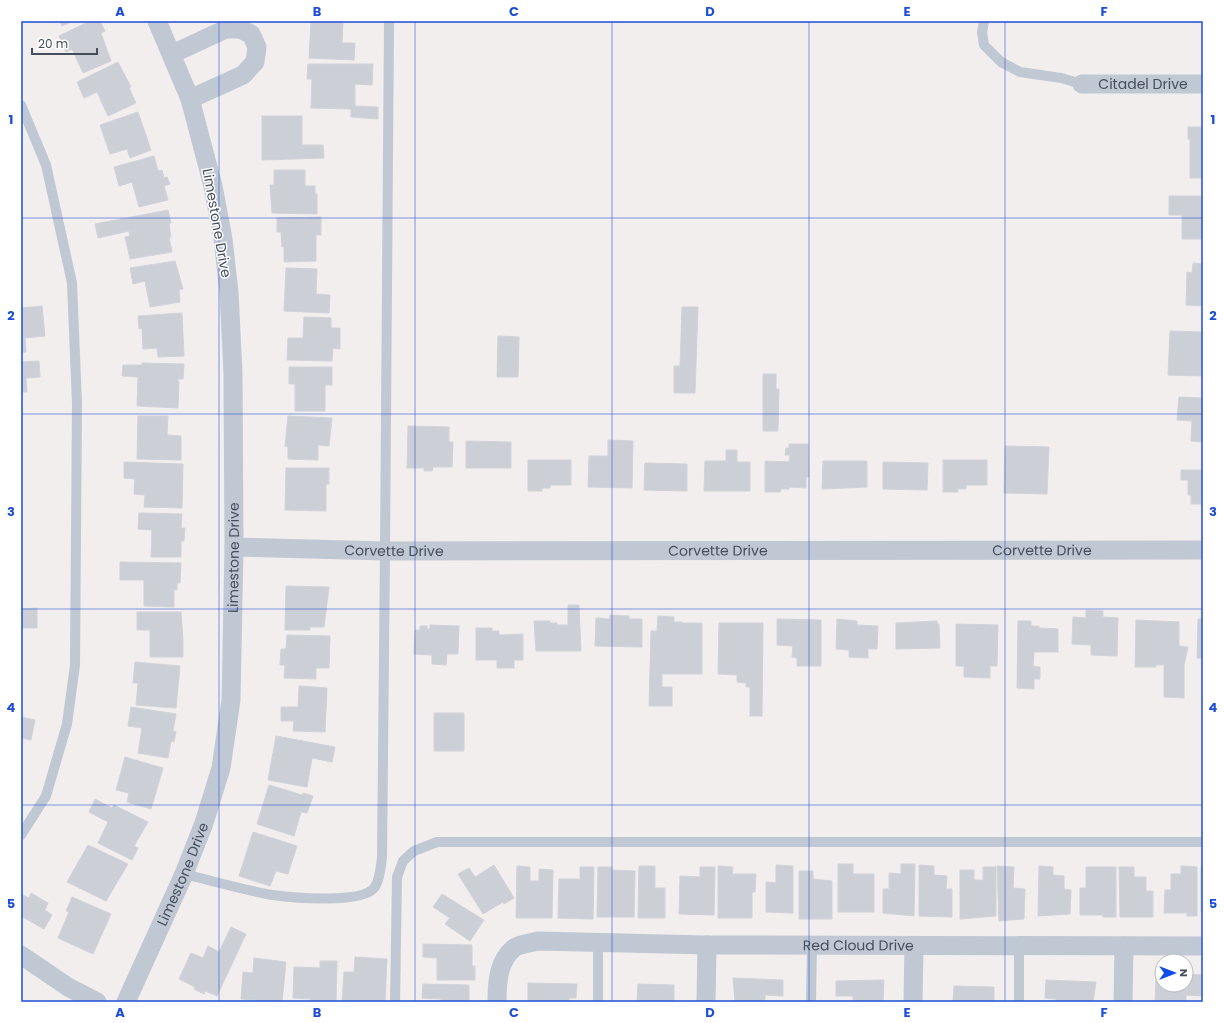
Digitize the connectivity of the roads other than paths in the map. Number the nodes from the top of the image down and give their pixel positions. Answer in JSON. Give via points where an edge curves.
{"nodes":[{"id":1,"x":157,"y":21,"type":"edge"},
{"id":2,"x":389,"y":21,"type":"edge"},
{"id":3,"x":984,"y":21,"type":"edge"},
{"id":4,"x":172,"y":54,"type":"junction"},
{"id":5,"x":1082,"y":84,"type":"joint"},
{"id":6,"x":1203,"y":84,"type":"edge"},
{"id":7,"x":190,"y":99,"type":"junction"},
{"id":8,"x":21,"y":105,"type":"edge"},
{"id":9,"x":234,"y":547,"type":"junction"},
{"id":10,"x":1203,"y":550,"type":"edge"},
{"id":11,"x":385,"y":551,"type":"junction"},
{"id":12,"x":21,"y":835,"type":"edge"},
{"id":13,"x":1203,"y":842,"type":"edge"},
{"id":14,"x":184,"y":874,"type":"junction"},
{"id":15,"x":598,"y":943,"type":"junction"},
{"id":16,"x":707,"y":945,"type":"junction"},
{"id":17,"x":812,"y":945,"type":"junction"},
{"id":18,"x":914,"y":946,"type":"junction"},
{"id":19,"x":1019,"y":946,"type":"junction"},
{"id":20,"x":1124,"y":946,"type":"junction"},
{"id":21,"x":1203,"y":946,"type":"edge"},
{"id":22,"x":21,"y":955,"type":"edge"},
{"id":23,"x":97,"y":1002,"type":"edge"},
{"id":24,"x":126,"y":1002,"type":"edge"},
{"id":25,"x":395,"y":1002,"type":"edge"},
{"id":26,"x":497,"y":1002,"type":"edge"},
{"id":27,"x":598,"y":1002,"type":"edge"},
{"id":28,"x":706,"y":1002,"type":"edge"},
{"id":29,"x":812,"y":1002,"type":"edge"},
{"id":30,"x":914,"y":1002,"type":"edge"},
{"id":31,"x":1019,"y":1002,"type":"edge"},
{"id":32,"x":1123,"y":1002,"type":"edge"}],
"edges":[{"from":1,"to":4,"type":"street","name":"Limestone Drive"},
{"from":2,"to":11,"type":"lane"},
{"from":3,"to":5,"type":"lane","via":[[984,45],[1002,62],[1020,72]]},
{"from":4,"to":7,"type":"street","name":"Limestone Drive"},
{"from":4,"to":7,"type":"street","via":[[226,28],[240,29],[251,34],[257,47],[255,62],[243,75]]},
{"from":5,"to":6,"type":"street","name":"Citadel Drive"},
{"from":7,"to":9,"type":"street","name":"Limestone Drive","via":[[213,186],[229,292],[233,373]]},
{"from":8,"to":12,"type":"lane","via":[[46,165],[72,283],[77,404],[75,665],[67,724],[46,796]]},
{"from":9,"to":11,"type":"street","name":"Corvette Drive"},
{"from":9,"to":14,"type":"street","name":"Limestone Drive","via":[[231,700],[223,753],[204,823]]},
{"from":10,"to":11,"type":"street","name":"Corvette Drive"},
{"from":11,"to":14,"type":"lane","via":[[382,857],[380,874],[374,888],[364,895],[352,897],[291,897],[272,895]]},
{"from":13,"to":25,"type":"lane","via":[[437,842],[414,851],[403,861],[397,877]]},
{"from":14,"to":24,"type":"street","name":"Limestone Drive"},
{"from":15,"to":16,"type":"street","name":"Red Cloud Drive"},
{"from":15,"to":26,"type":"street","name":"Red Cloud Drive","via":[[538,941],[515,947],[503,961],[497,982]]},
{"from":15,"to":27,"type":"lane"},
{"from":16,"to":17,"type":"street","name":"Red Cloud Drive"},
{"from":16,"to":28,"type":"street"},
{"from":17,"to":18,"type":"street","name":"Red Cloud Drive"},
{"from":17,"to":29,"type":"lane"},
{"from":18,"to":19,"type":"street","name":"Red Cloud Drive"},
{"from":18,"to":30,"type":"street"},
{"from":19,"to":20,"type":"street","name":"Red Cloud Drive"},
{"from":19,"to":31,"type":"lane"},
{"from":20,"to":21,"type":"street","name":"Red Cloud Drive"},
{"from":20,"to":32,"type":"street"},
{"from":22,"to":23,"type":"street","via":[[68,987]]}]}
